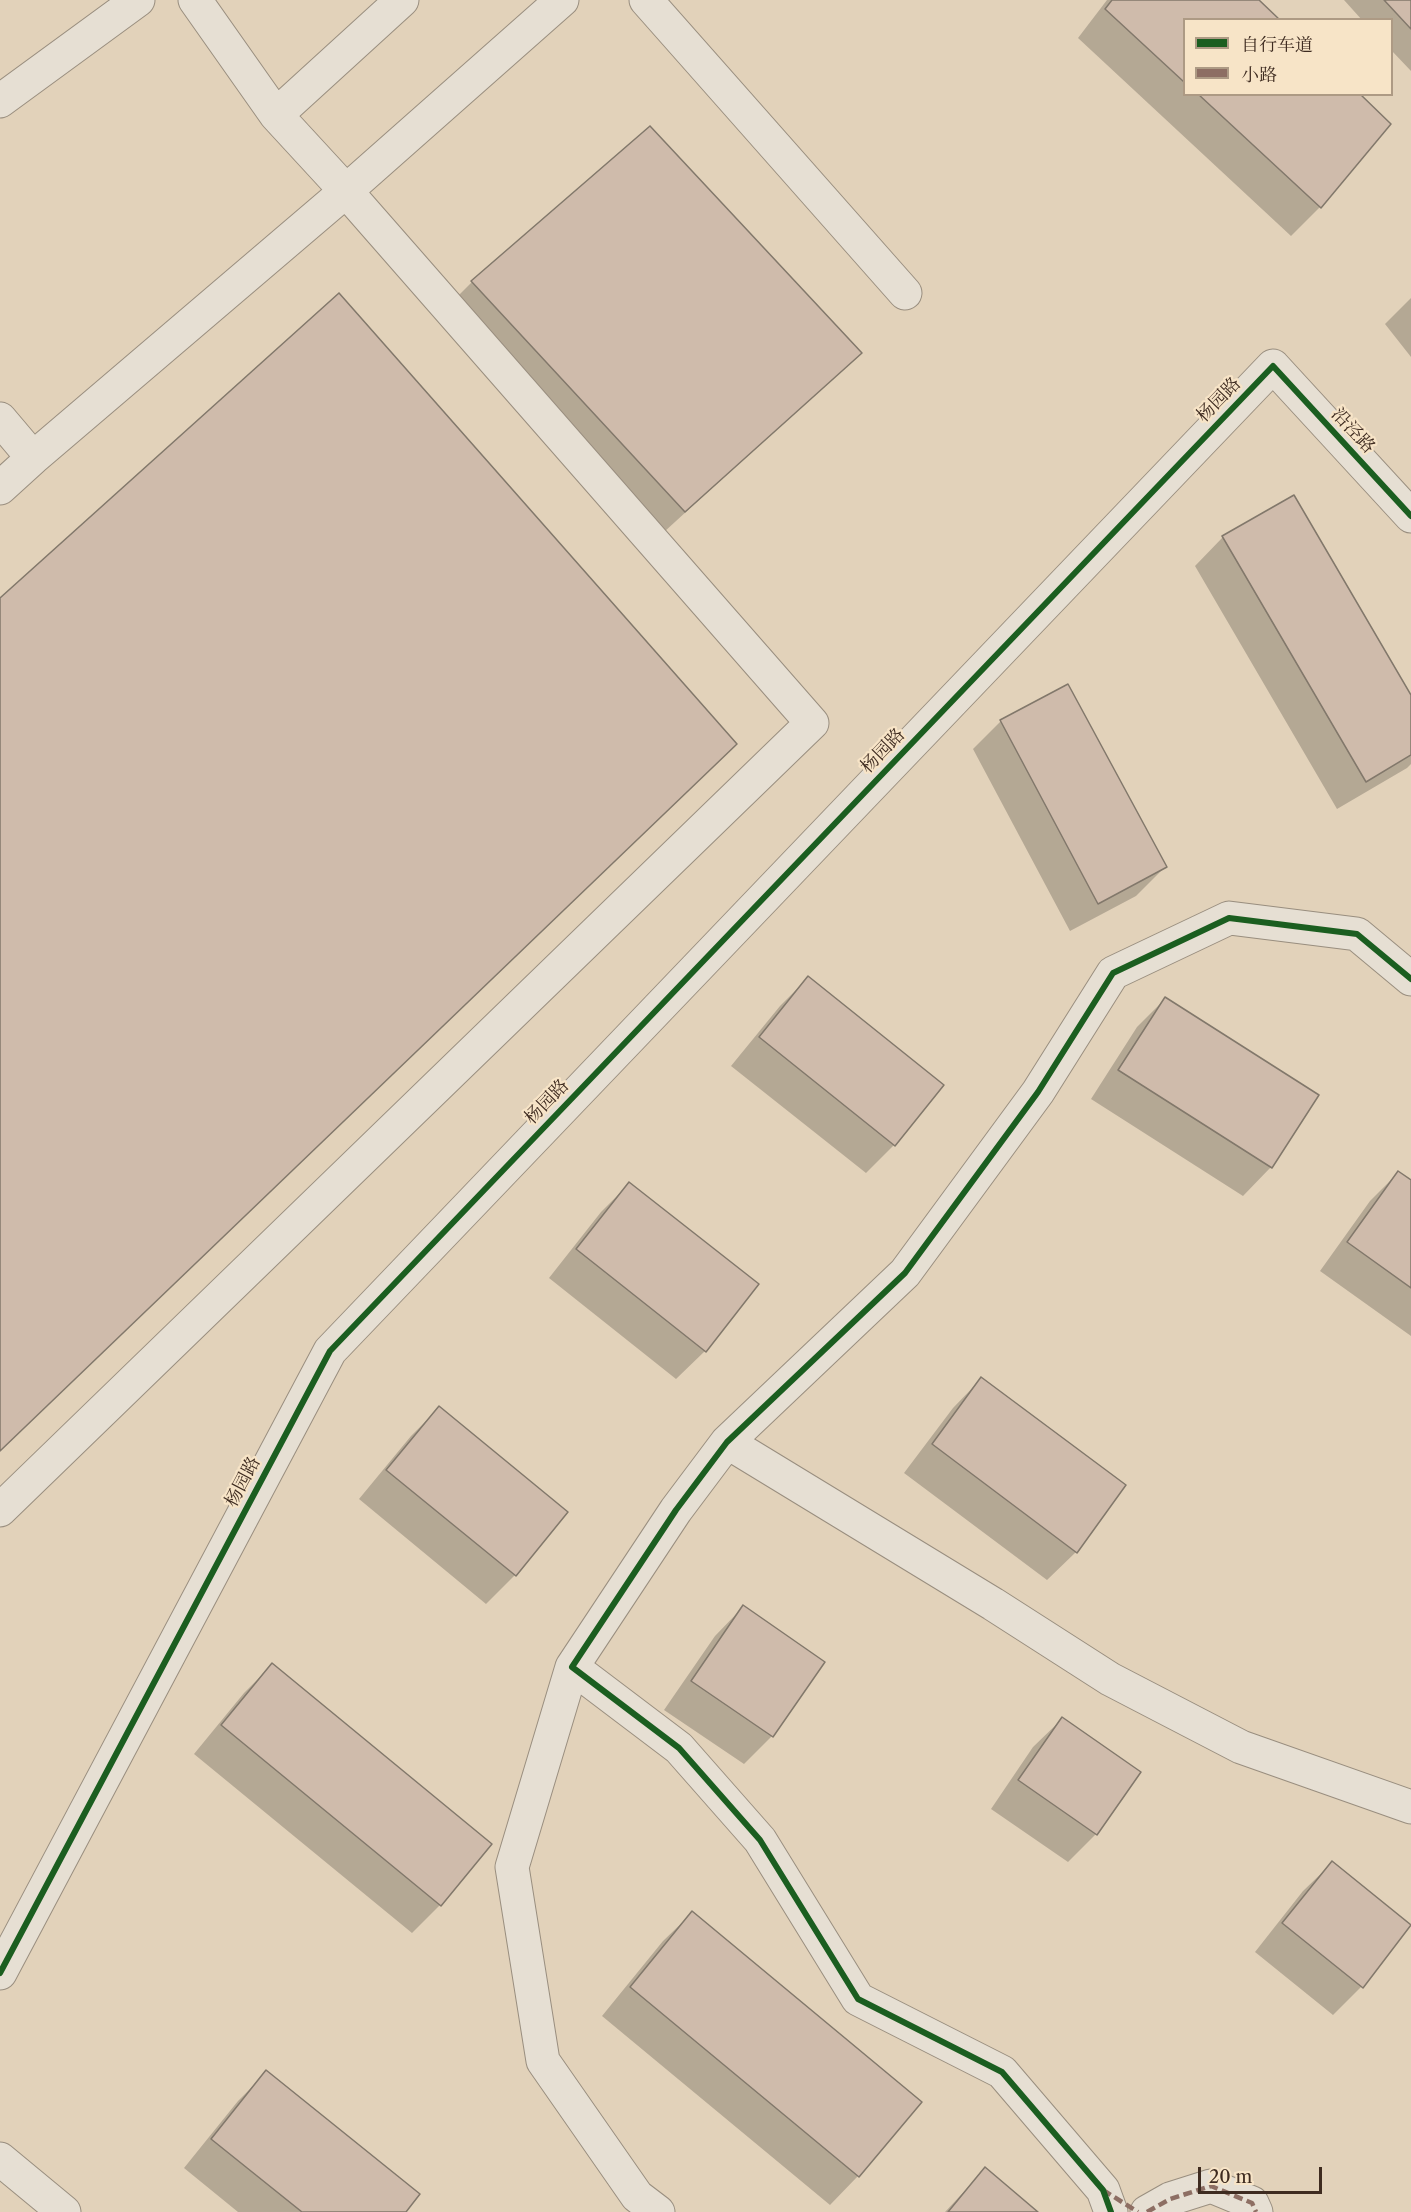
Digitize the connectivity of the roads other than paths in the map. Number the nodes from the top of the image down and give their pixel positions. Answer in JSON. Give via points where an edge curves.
{"nodes":[{"id":1,"x":138,"y":0,"type":"edge"},
{"id":2,"x":195,"y":0,"type":"edge"},
{"id":3,"x":402,"y":0,"type":"edge"},
{"id":4,"x":562,"y":0,"type":"edge"},
{"id":5,"x":646,"y":0,"type":"edge"},
{"id":6,"x":0,"y":101,"type":"edge"},
{"id":7,"x":276,"y":115,"type":"junction"},
{"id":8,"x":346,"y":190,"type":"junction"},
{"id":9,"x":905,"y":292,"type":"dead end"},
{"id":10,"x":1273,"y":366,"type":"joint"},
{"id":11,"x":0,"y":419,"type":"edge"},
{"id":12,"x":33,"y":458,"type":"junction"},
{"id":13,"x":0,"y":488,"type":"edge"},
{"id":14,"x":1411,"y":516,"type":"edge"},
{"id":15,"x":1411,"y":979,"type":"edge"},
{"id":16,"x":727,"y":1442,"type":"junction"},
{"id":17,"x":0,"y":1510,"type":"edge"},
{"id":18,"x":572,"y":1667,"type":"junction"},
{"id":19,"x":1411,"y":1808,"type":"edge"},
{"id":20,"x":0,"y":1973,"type":"edge"},
{"id":21,"x":0,"y":2159,"type":"edge"},
{"id":22,"x":1107,"y":2201,"type":"edge"},
{"id":23,"x":64,"y":2212,"type":"edge"},
{"id":24,"x":658,"y":2212,"type":"edge"},
{"id":25,"x":1138,"y":2212,"type":"edge"},
{"id":26,"x":1147,"y":2212,"type":"edge"},
{"id":27,"x":1257,"y":2212,"type":"edge"}],
"edges":[{"from":1,"to":6,"type":"street"},
{"from":2,"to":7,"type":"street"},
{"from":3,"to":7,"type":"street"},
{"from":4,"to":8,"type":"street"},
{"from":5,"to":9,"type":"street"},
{"from":7,"to":8,"type":"street"},
{"from":8,"to":12,"type":"street"},
{"from":8,"to":17,"type":"street","via":[[812,723]]},
{"from":10,"to":14,"type":"street","name":"沿泾路"},
{"from":10,"to":20,"type":"street","name":"杨园路","via":[[330,1351]]},
{"from":11,"to":12,"type":"street"},
{"from":12,"to":13,"type":"street"},
{"from":15,"to":16,"type":"street","via":[[1357,934],[1229,918],[1113,973],[1038,1092],[904,1273]]},
{"from":16,"to":18,"type":"street","via":[[676,1510]]},
{"from":16,"to":19,"type":"street","via":[[1110,1679],[1241,1748]]},
{"from":18,"to":22,"type":"street","via":[[679,1748],[760,1840],[858,1999],[1002,2072]]},
{"from":18,"to":24,"type":"street","via":[[512,1867],[543,2061],[637,2196]]},
{"from":21,"to":23,"type":"street"},
{"from":22,"to":25,"type":"street"},
{"from":26,"to":27,"type":"street","via":[[1170,2199],[1211,2186],[1252,2203]]}]}
